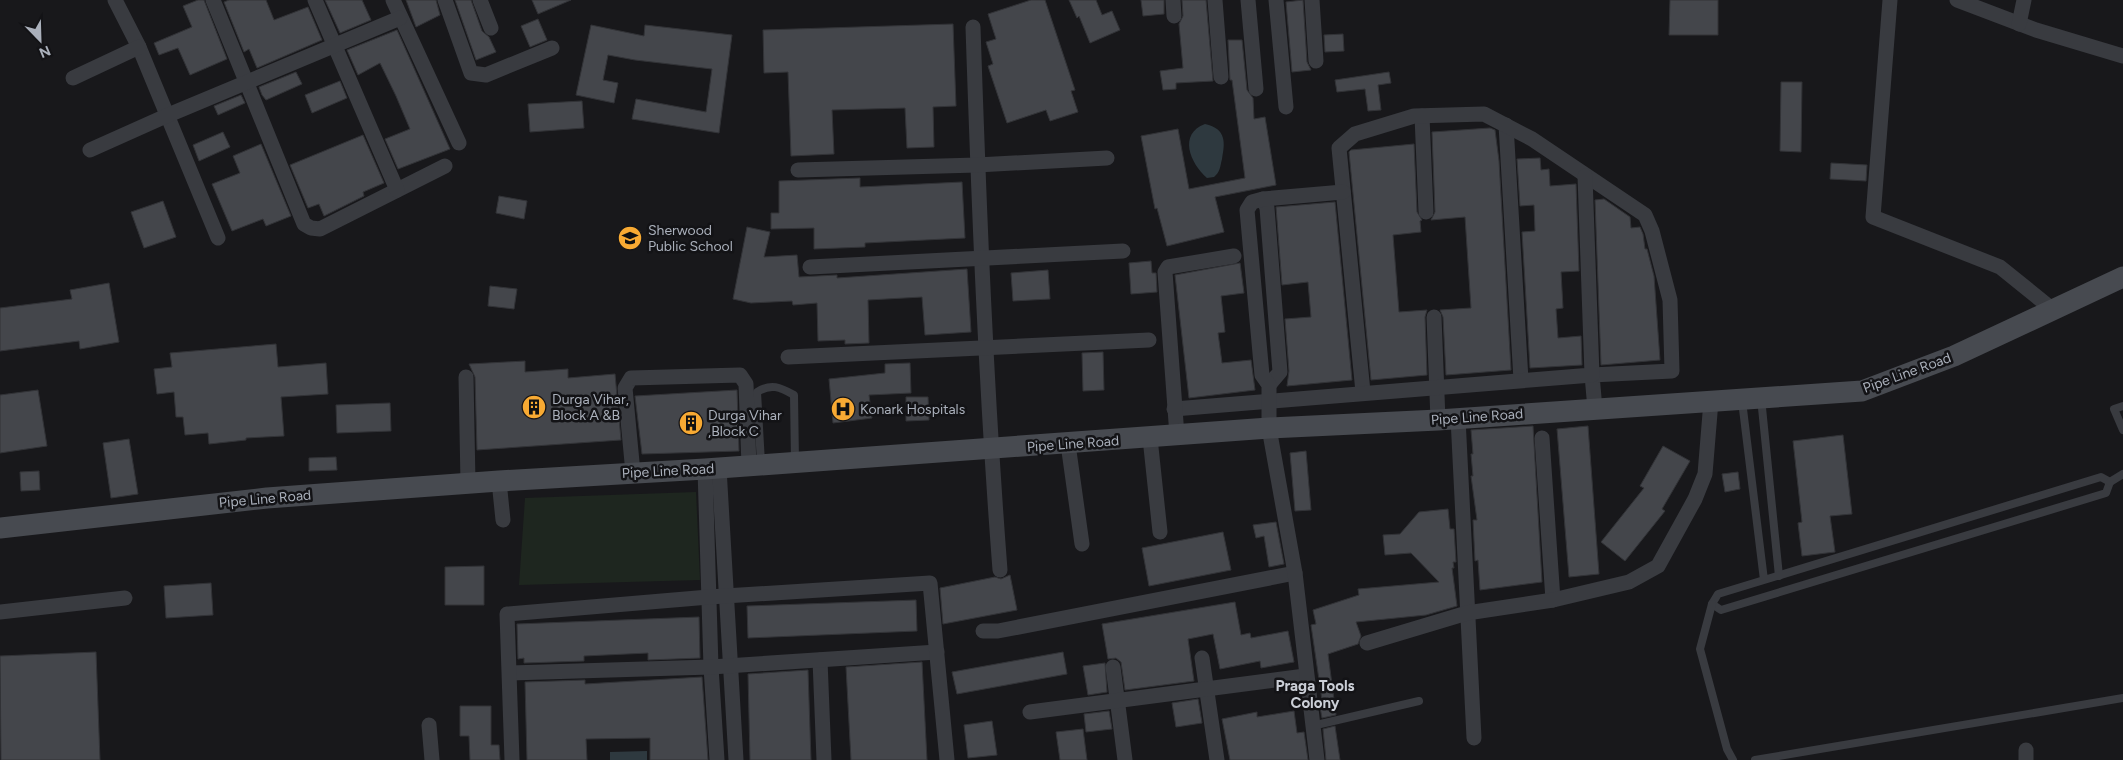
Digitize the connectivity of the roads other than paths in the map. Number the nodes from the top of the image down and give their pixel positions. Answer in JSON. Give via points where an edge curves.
{"nodes":[{"id":1,"x":115,"y":0,"type":"edge"},
{"id":2,"x":213,"y":0,"type":"edge"},
{"id":3,"x":315,"y":0,"type":"edge"},
{"id":4,"x":393,"y":0,"type":"edge"},
{"id":5,"x":445,"y":0,"type":"edge"},
{"id":6,"x":480,"y":0,"type":"edge"},
{"id":7,"x":1173,"y":0,"type":"edge"},
{"id":8,"x":1215,"y":0,"type":"edge"},
{"id":9,"x":1248,"y":0,"type":"edge"},
{"id":10,"x":1276,"y":0,"type":"edge"},
{"id":11,"x":1312,"y":0,"type":"edge"},
{"id":12,"x":1890,"y":0,"type":"edge"},
{"id":13,"x":1957,"y":0,"type":"edge"},
{"id":14,"x":2024,"y":0,"type":"edge"},
{"id":15,"x":1983,"y":5,"type":"edge"},
{"id":16,"x":1174,"y":16,"type":"dead end"},
{"id":17,"x":400,"y":18,"type":"junction"},
{"id":18,"x":2019,"y":24,"type":"junction"},
{"id":19,"x":973,"y":27,"type":"dead end"},
{"id":20,"x":491,"y":28,"type":"dead end"},
{"id":21,"x":335,"y":44,"type":"junction"},
{"id":22,"x":138,"y":47,"type":"junction"},
{"id":23,"x":552,"y":48,"type":"dead end"},
{"id":24,"x":2123,"y":56,"type":"edge"},
{"id":25,"x":1316,"y":61,"type":"dead end"},
{"id":26,"x":1220,"y":77,"type":"dead end"},
{"id":27,"x":73,"y":78,"type":"dead end"},
{"id":28,"x":247,"y":82,"type":"junction"},
{"id":29,"x":1256,"y":88,"type":"dead end"},
{"id":30,"x":1286,"y":107,"type":"dead end"},
{"id":31,"x":166,"y":116,"type":"junction"},
{"id":32,"x":1422,"y":116,"type":"junction"},
{"id":33,"x":1506,"y":126,"type":"junction"},
{"id":34,"x":459,"y":143,"type":"dead end"},
{"id":35,"x":90,"y":150,"type":"dead end"},
{"id":36,"x":1107,"y":158,"type":"dead end"},
{"id":37,"x":978,"y":165,"type":"junction"},
{"id":38,"x":445,"y":166,"type":"dead end"},
{"id":39,"x":798,"y":170,"type":"dead end"},
{"id":40,"x":1585,"y":176,"type":"junction"},
{"id":41,"x":397,"y":190,"type":"junction"},
{"id":42,"x":1343,"y":192,"type":"junction"},
{"id":43,"x":1426,"y":212,"type":"dead end"},
{"id":44,"x":218,"y":238,"type":"dead end"},
{"id":45,"x":1123,"y":251,"type":"dead end"},
{"id":46,"x":1234,"y":256,"type":"dead end"},
{"id":47,"x":981,"y":258,"type":"junction"},
{"id":48,"x":810,"y":267,"type":"dead end"},
{"id":49,"x":2123,"y":277,"type":"edge"},
{"id":50,"x":2052,"y":309,"type":"junction"},
{"id":51,"x":1434,"y":317,"type":"dead end"},
{"id":52,"x":1149,"y":340,"type":"dead end"},
{"id":53,"x":986,"y":349,"type":"junction"},
{"id":54,"x":788,"y":357,"type":"dead end"},
{"id":55,"x":1592,"y":375,"type":"junction"},
{"id":56,"x":466,"y":376,"type":"dead end"},
{"id":57,"x":1520,"y":380,"type":"junction"},
{"id":58,"x":1436,"y":387,"type":"junction"},
{"id":59,"x":1363,"y":392,"type":"junction"},
{"id":60,"x":1751,"y":398,"type":"junction"},
{"id":61,"x":1712,"y":401,"type":"junction"},
{"id":62,"x":1269,"y":402,"type":"junction"},
{"id":63,"x":2123,"y":406,"type":"edge"},
{"id":64,"x":1174,"y":409,"type":"junction"},
{"id":65,"x":1594,"y":409,"type":"junction"},
{"id":66,"x":1448,"y":419,"type":"junction"},
{"id":67,"x":1269,"y":428,"type":"junction"},
{"id":68,"x":2123,"y":430,"type":"edge"},
{"id":69,"x":1177,"y":436,"type":"junction"},
{"id":70,"x":1150,"y":438,"type":"junction"},
{"id":71,"x":1542,"y":438,"type":"dead end"},
{"id":72,"x":1068,"y":444,"type":"junction"},
{"id":73,"x":990,"y":450,"type":"junction"},
{"id":74,"x":795,"y":463,"type":"junction"},
{"id":75,"x":755,"y":465,"type":"junction"},
{"id":76,"x":712,"y":469,"type":"junction"},
{"id":77,"x":633,"y":473,"type":"junction"},
{"id":78,"x":2123,"y":474,"type":"edge"},
{"id":79,"x":499,"y":481,"type":"junction"},
{"id":80,"x":2110,"y":482,"type":"junction"},
{"id":81,"x":468,"y":483,"type":"junction"},
{"id":82,"x":503,"y":520,"type":"dead end"},
{"id":83,"x":0,"y":528,"type":"edge"},
{"id":84,"x":1160,"y":532,"type":"dead end"},
{"id":85,"x":1082,"y":544,"type":"dead end"},
{"id":86,"x":1000,"y":570,"type":"dead end"},
{"id":87,"x":1295,"y":573,"type":"junction"},
{"id":88,"x":1779,"y":576,"type":"junction"},
{"id":89,"x":1764,"y":580,"type":"junction"},
{"id":90,"x":726,"y":596,"type":"junction"},
{"id":91,"x":709,"y":597,"type":"junction"},
{"id":92,"x":125,"y":598,"type":"dead end"},
{"id":93,"x":1553,"y":600,"type":"junction"},
{"id":94,"x":1712,"y":604,"type":"junction"},
{"id":95,"x":0,"y":612,"type":"edge"},
{"id":96,"x":1467,"y":614,"type":"junction"},
{"id":97,"x":983,"y":631,"type":"dead end"},
{"id":98,"x":1367,"y":643,"type":"dead end"},
{"id":99,"x":937,"y":652,"type":"junction"},
{"id":100,"x":1202,"y":658,"type":"dead end"},
{"id":101,"x":820,"y":660,"type":"junction"},
{"id":102,"x":730,"y":665,"type":"junction"},
{"id":103,"x":710,"y":667,"type":"junction"},
{"id":104,"x":1113,"y":667,"type":"dead end"},
{"id":105,"x":510,"y":673,"type":"junction"},
{"id":106,"x":1305,"y":676,"type":"junction"},
{"id":107,"x":1207,"y":687,"type":"junction"},
{"id":108,"x":2123,"y":698,"type":"edge"},
{"id":109,"x":1419,"y":701,"type":"dead end"},
{"id":110,"x":1117,"y":702,"type":"junction"},
{"id":111,"x":1030,"y":712,"type":"dead end"},
{"id":112,"x":429,"y":725,"type":"dead end"},
{"id":113,"x":1312,"y":726,"type":"junction"},
{"id":114,"x":1474,"y":738,"type":"dead end"},
{"id":115,"x":432,"y":760,"type":"edge"},
{"id":116,"x":512,"y":760,"type":"edge"},
{"id":117,"x":717,"y":760,"type":"edge"},
{"id":118,"x":736,"y":760,"type":"edge"},
{"id":119,"x":824,"y":760,"type":"edge"},
{"id":120,"x":947,"y":760,"type":"edge"},
{"id":121,"x":1125,"y":760,"type":"edge"},
{"id":122,"x":1217,"y":760,"type":"edge"},
{"id":123,"x":1317,"y":760,"type":"edge"},
{"id":124,"x":1733,"y":760,"type":"edge"},
{"id":125,"x":1755,"y":760,"type":"edge"}],
"edges":[{"from":1,"to":22,"type":"street"},
{"from":2,"to":28,"type":"street"},
{"from":3,"to":21,"type":"street"},
{"from":4,"to":17,"type":"street"},
{"from":5,"to":23,"type":"street","via":[[471,73],[486,75]]},
{"from":6,"to":20,"type":"street"},
{"from":7,"to":16,"type":"street"},
{"from":8,"to":26,"type":"street"},
{"from":9,"to":29,"type":"street"},
{"from":10,"to":30,"type":"street"},
{"from":11,"to":25,"type":"street"},
{"from":12,"to":50,"type":"street","via":[[1873,217],[2000,267]]},
{"from":13,"to":15,"type":"street"},
{"from":14,"to":18,"type":"street"},
{"from":15,"to":18,"type":"street"},
{"from":17,"to":21,"type":"street"},
{"from":17,"to":34,"type":"street"},
{"from":18,"to":24,"type":"street"},
{"from":19,"to":37,"type":"street"},
{"from":21,"to":28,"type":"street"},
{"from":21,"to":41,"type":"street"},
{"from":22,"to":27,"type":"street"},
{"from":22,"to":31,"type":"street"},
{"from":28,"to":31,"type":"street"},
{"from":28,"to":41,"type":"street","via":[[304,224],[320,229]]},
{"from":31,"to":35,"type":"street"},
{"from":31,"to":44,"type":"street"},
{"from":32,"to":33,"type":"street","via":[[1484,114]]},
{"from":32,"to":42,"type":"street","via":[[1355,134],[1339,148]]},
{"from":32,"to":43,"type":"street"},
{"from":33,"to":40,"type":"street","via":[[1532,139]]},
{"from":33,"to":57,"type":"street"},
{"from":36,"to":37,"type":"street"},
{"from":37,"to":39,"type":"street"},
{"from":37,"to":47,"type":"street"},
{"from":38,"to":41,"type":"street"},
{"from":40,"to":55,"type":"street"},
{"from":40,"to":55,"type":"street","via":[[1645,215],[1670,300],[1672,371]]},
{"from":42,"to":59,"type":"street"},
{"from":42,"to":62,"type":"street","via":[[1263,199],[1252,202],[1247,210],[1262,375],[1269,385]]},
{"from":45,"to":47,"type":"street"},
{"from":46,"to":64,"type":"street","via":[[1168,267],[1165,272]]},
{"from":47,"to":48,"type":"street"},
{"from":47,"to":53,"type":"street"},
{"from":49,"to":50,"type":"street","name":"Pipe Line Road"},
{"from":50,"to":60,"type":"street","name":"Pipe Line Road","via":[[1954,356],[1862,391]]},
{"from":51,"to":58,"type":"street"},
{"from":52,"to":53,"type":"street"},
{"from":53,"to":54,"type":"street"},
{"from":53,"to":73,"type":"street"},
{"from":55,"to":57,"type":"street"},
{"from":55,"to":65,"type":"street"},
{"from":56,"to":81,"type":"street"},
{"from":57,"to":58,"type":"street"},
{"from":58,"to":59,"type":"street"},
{"from":58,"to":66,"type":"street"},
{"from":59,"to":62,"type":"street"},
{"from":60,"to":61,"type":"street","name":"Pipe Line Road"},
{"from":60,"to":88,"type":"lane"},
{"from":60,"to":89,"type":"lane"},
{"from":61,"to":65,"type":"street","name":"Pipe Line Road"},
{"from":61,"to":93,"type":"street","via":[[1705,474],[1658,566],[1630,582]]},
{"from":62,"to":64,"type":"street"},
{"from":62,"to":67,"type":"street"},
{"from":63,"to":68,"type":"lane","via":[[2114,409]]},
{"from":64,"to":69,"type":"street"},
{"from":65,"to":66,"type":"street","name":"Pipe Line Road"},
{"from":66,"to":67,"type":"street","name":"Pipe Line Road"},
{"from":66,"to":96,"type":"street"},
{"from":67,"to":69,"type":"street","name":"Pipe Line Road"},
{"from":67,"to":87,"type":"street"},
{"from":69,"to":70,"type":"street","name":"Pipe Line Road"},
{"from":70,"to":72,"type":"street","name":"Pipe Line Road"},
{"from":70,"to":84,"type":"street"},
{"from":71,"to":93,"type":"street"},
{"from":72,"to":73,"type":"street","name":"Pipe Line Road"},
{"from":72,"to":85,"type":"street"},
{"from":73,"to":74,"type":"street","name":"Pipe Line Road"},
{"from":73,"to":86,"type":"street"},
{"from":74,"to":75,"type":"street","name":"Pipe Line Road"},
{"from":74,"to":75,"type":"lane","via":[[794,395],[780,386],[766,386],[757,392]]},
{"from":75,"to":76,"type":"street","name":"Pipe Line Road"},
{"from":75,"to":77,"type":"street","via":[[746,384],[740,375],[631,378],[625,388]]},
{"from":76,"to":77,"type":"street","name":"Pipe Line Road"},
{"from":76,"to":90,"type":"street"},
{"from":76,"to":91,"type":"street","via":[[706,507]]},
{"from":77,"to":79,"type":"street","name":"Pipe Line Road"},
{"from":78,"to":80,"type":"lane"},
{"from":79,"to":81,"type":"street","name":"Pipe Line Road"},
{"from":79,"to":82,"type":"street"},
{"from":80,"to":88,"type":"lane","via":[[2101,477]]},
{"from":80,"to":94,"type":"lane","via":[[2106,493],[1721,610]]},
{"from":81,"to":83,"type":"street","name":"Pipe Line Road","via":[[267,498]]},
{"from":87,"to":97,"type":"street","via":[[998,631]]},
{"from":87,"to":106,"type":"street"},
{"from":88,"to":89,"type":"lane"},
{"from":89,"to":94,"type":"lane","via":[[1718,594]]},
{"from":90,"to":91,"type":"street"},
{"from":90,"to":99,"type":"street","via":[[930,584]]},
{"from":90,"to":102,"type":"street"},
{"from":91,"to":103,"type":"street"},
{"from":91,"to":105,"type":"street","via":[[507,614]]},
{"from":92,"to":95,"type":"street"},
{"from":93,"to":96,"type":"street"},
{"from":94,"to":124,"type":"lane","via":[[1700,649],[1727,749]]},
{"from":96,"to":98,"type":"street"},
{"from":96,"to":114,"type":"street"},
{"from":99,"to":101,"type":"street"},
{"from":99,"to":120,"type":"street"},
{"from":100,"to":107,"type":"street"},
{"from":101,"to":102,"type":"street"},
{"from":101,"to":119,"type":"street"},
{"from":102,"to":103,"type":"street"},
{"from":102,"to":118,"type":"street"},
{"from":103,"to":105,"type":"street"},
{"from":103,"to":117,"type":"street"},
{"from":104,"to":110,"type":"street"},
{"from":105,"to":116,"type":"street"},
{"from":106,"to":107,"type":"street"},
{"from":106,"to":113,"type":"street"},
{"from":107,"to":110,"type":"street"},
{"from":107,"to":122,"type":"street"},
{"from":108,"to":125,"type":"lane"},
{"from":109,"to":113,"type":"lane"},
{"from":110,"to":111,"type":"street"},
{"from":110,"to":121,"type":"street"},
{"from":112,"to":115,"type":"street"},
{"from":113,"to":123,"type":"street"}]}
